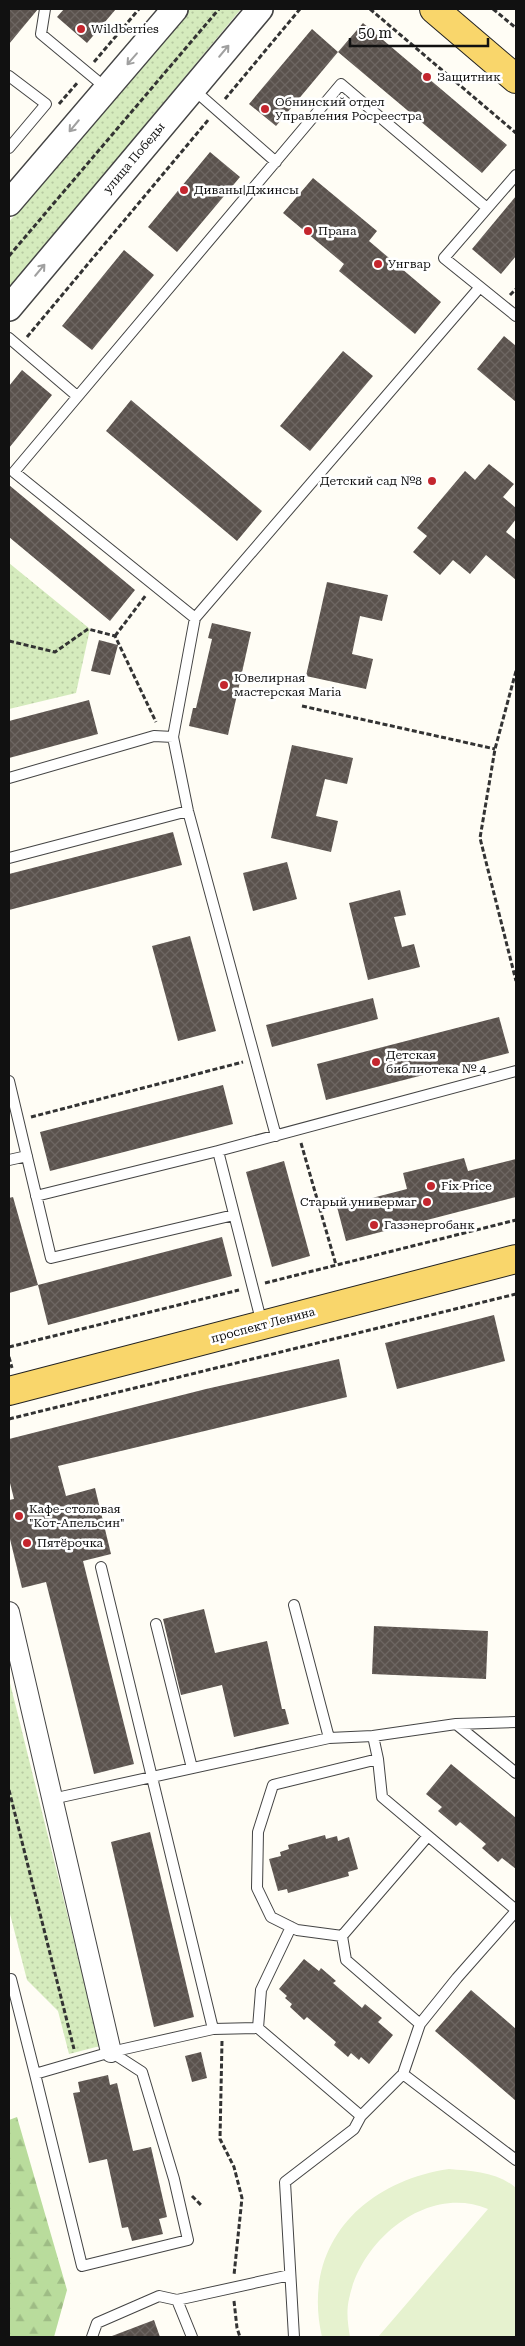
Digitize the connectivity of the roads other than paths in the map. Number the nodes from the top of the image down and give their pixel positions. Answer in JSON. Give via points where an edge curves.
{"nodes":[{"id":1,"x":45,"y":9,"type":"edge"},
{"id":2,"x":175,"y":9,"type":"edge"},
{"id":3,"x":260,"y":9,"type":"edge"},
{"id":4,"x":434,"y":9,"type":"edge"},
{"id":5,"x":9,"y":76,"type":"edge"},
{"id":6,"x":516,"y":79,"type":"edge"},
{"id":7,"x":106,"y":88,"type":"junction"},
{"id":8,"x":192,"y":88,"type":"junction"},
{"id":9,"x":9,"y":148,"type":"edge"},
{"id":10,"x":276,"y":162,"type":"junction"},
{"id":11,"x":516,"y":175,"type":"edge"},
{"id":12,"x":9,"y":203,"type":"edge"},
{"id":13,"x":487,"y":208,"type":"junction"},
{"id":14,"x":480,"y":287,"type":"junction"},
{"id":15,"x":9,"y":308,"type":"edge"},
{"id":16,"x":516,"y":316,"type":"edge"},
{"id":17,"x":9,"y":338,"type":"edge"},
{"id":18,"x":77,"y":396,"type":"junction"},
{"id":19,"x":195,"y":618,"type":"junction"},
{"id":20,"x":168,"y":737,"type":"junction"},
{"id":21,"x":9,"y":778,"type":"edge"},
{"id":22,"x":188,"y":811,"type":"junction"},
{"id":23,"x":9,"y":858,"type":"edge"},
{"id":24,"x":516,"y":1071,"type":"edge"},
{"id":25,"x":9,"y":1081,"type":"edge"},
{"id":26,"x":276,"y":1136,"type":"junction"},
{"id":27,"x":218,"y":1151,"type":"junction"},
{"id":28,"x":27,"y":1156,"type":"junction"},
{"id":29,"x":9,"y":1160,"type":"edge"},
{"id":30,"x":36,"y":1196,"type":"junction"},
{"id":31,"x":234,"y":1215,"type":"junction"},
{"id":32,"x":516,"y":1259,"type":"edge"},
{"id":33,"x":262,"y":1325,"type":"junction"},
{"id":34,"x":9,"y":1391,"type":"edge"},
{"id":35,"x":101,"y":1567,"type":"dead end"},
{"id":36,"x":294,"y":1605,"type":"dead end"},
{"id":37,"x":9,"y":1612,"type":"edge"},
{"id":38,"x":156,"y":1624,"type":"dead end"},
{"id":39,"x":516,"y":1722,"type":"edge"},
{"id":40,"x":456,"y":1724,"type":"junction"},
{"id":41,"x":374,"y":1736,"type":"junction"},
{"id":42,"x":329,"y":1738,"type":"junction"},
{"id":43,"x":378,"y":1759,"type":"junction"},
{"id":44,"x":192,"y":1768,"type":"junction"},
{"id":45,"x":516,"y":1773,"type":"edge"},
{"id":46,"x":152,"y":1777,"type":"junction"},
{"id":47,"x":52,"y":1800,"type":"junction"},
{"id":48,"x":428,"y":1836,"type":"junction"},
{"id":49,"x":516,"y":1911,"type":"edge"},
{"id":50,"x":291,"y":1927,"type":"junction"},
{"id":51,"x":342,"y":1936,"type":"junction"},
{"id":52,"x":9,"y":1968,"type":"edge"},
{"id":53,"x":10,"y":1981,"type":"edge"},
{"id":54,"x":420,"y":2024,"type":"junction"},
{"id":55,"x":258,"y":2028,"type":"junction"},
{"id":56,"x":217,"y":2029,"type":"junction"},
{"id":57,"x":111,"y":2052,"type":"junction"},
{"id":58,"x":35,"y":2074,"type":"junction"},
{"id":59,"x":403,"y":2074,"type":"junction"},
{"id":60,"x":361,"y":2116,"type":"junction"},
{"id":61,"x":516,"y":2160,"type":"edge"},
{"id":62,"x":290,"y":2275,"type":"junction"},
{"id":63,"x":177,"y":2300,"type":"junction"},
{"id":64,"x":92,"y":2337,"type":"edge"},
{"id":65,"x":192,"y":2337,"type":"edge"},
{"id":66,"x":294,"y":2337,"type":"edge"}],
"edges":[{"from":1,"to":7,"type":"lane","via":[[41,34]]},
{"from":2,"to":7,"type":"street","one_way":true},
{"from":8,"to":3,"type":"street","name":"улица Победы","one_way":true},
{"from":4,"to":6,"type":"main road"},
{"from":5,"to":9,"type":"lane","via":[[46,104]]},
{"from":7,"to":12,"type":"street","one_way":true},
{"from":8,"to":10,"type":"lane"},
{"from":15,"to":8,"type":"street","name":"улица Победы","one_way":true},
{"from":10,"to":13,"type":"lane","via":[[341,84]]},
{"from":10,"to":18,"type":"lane"},
{"from":11,"to":13,"type":"lane"},
{"from":13,"to":14,"type":"lane","via":[[444,258]]},
{"from":14,"to":16,"type":"lane"},
{"from":14,"to":19,"type":"lane"},
{"from":17,"to":18,"type":"lane"},
{"from":18,"to":19,"type":"lane","via":[[14,472]]},
{"from":19,"to":20,"type":"lane"},
{"from":20,"to":21,"type":"lane","via":[[154,736]]},
{"from":20,"to":22,"type":"lane"},
{"from":22,"to":23,"type":"lane"},
{"from":22,"to":26,"type":"lane"},
{"from":24,"to":26,"type":"lane"},
{"from":25,"to":28,"type":"lane"},
{"from":26,"to":27,"type":"lane"},
{"from":27,"to":30,"type":"lane"},
{"from":27,"to":31,"type":"lane"},
{"from":28,"to":29,"type":"lane"},
{"from":28,"to":30,"type":"lane"},
{"from":30,"to":31,"type":"lane","via":[[51,1258]]},
{"from":31,"to":33,"type":"lane"},
{"from":32,"to":33,"type":"main road","name":"проспект Ленина"},
{"from":33,"to":34,"type":"main road","name":"проспект Ленина"},
{"from":35,"to":46,"type":"lane"},
{"from":36,"to":42,"type":"lane"},
{"from":37,"to":47,"type":"street"},
{"from":38,"to":44,"type":"lane"},
{"from":39,"to":40,"type":"lane"},
{"from":40,"to":41,"type":"lane"},
{"from":40,"to":45,"type":"lane"},
{"from":41,"to":42,"type":"lane"},
{"from":41,"to":43,"type":"lane"},
{"from":42,"to":44,"type":"lane"},
{"from":43,"to":48,"type":"lane","via":[[382,1797]]},
{"from":43,"to":50,"type":"lane","via":[[273,1785],[258,1832],[257,1888],[270,1917]]},
{"from":44,"to":46,"type":"lane"},
{"from":46,"to":47,"type":"lane"},
{"from":46,"to":56,"type":"lane"},
{"from":47,"to":57,"type":"street"},
{"from":48,"to":49,"type":"lane"},
{"from":48,"to":51,"type":"lane"},
{"from":49,"to":54,"type":"lane","via":[[495,1941],[457,1978]]},
{"from":50,"to":51,"type":"lane"},
{"from":50,"to":55,"type":"lane","via":[[261,1990]]},
{"from":51,"to":54,"type":"lane","via":[[346,1960]]},
{"from":52,"to":53,"type":"lane"},
{"from":53,"to":58,"type":"lane"},
{"from":54,"to":59,"type":"lane"},
{"from":55,"to":56,"type":"lane"},
{"from":55,"to":60,"type":"lane"},
{"from":56,"to":57,"type":"lane"},
{"from":57,"to":58,"type":"lane"},
{"from":57,"to":58,"type":"lane","via":[[142,2072],[174,2179],[188,2240],[82,2266]]},
{"from":59,"to":60,"type":"lane"},
{"from":59,"to":61,"type":"lane"},
{"from":60,"to":62,"type":"lane","via":[[354,2129],[284,2182]]},
{"from":62,"to":63,"type":"lane"},
{"from":62,"to":66,"type":"lane"},
{"from":63,"to":64,"type":"lane","via":[[159,2296],[97,2323]]},
{"from":63,"to":65,"type":"lane"}]}
